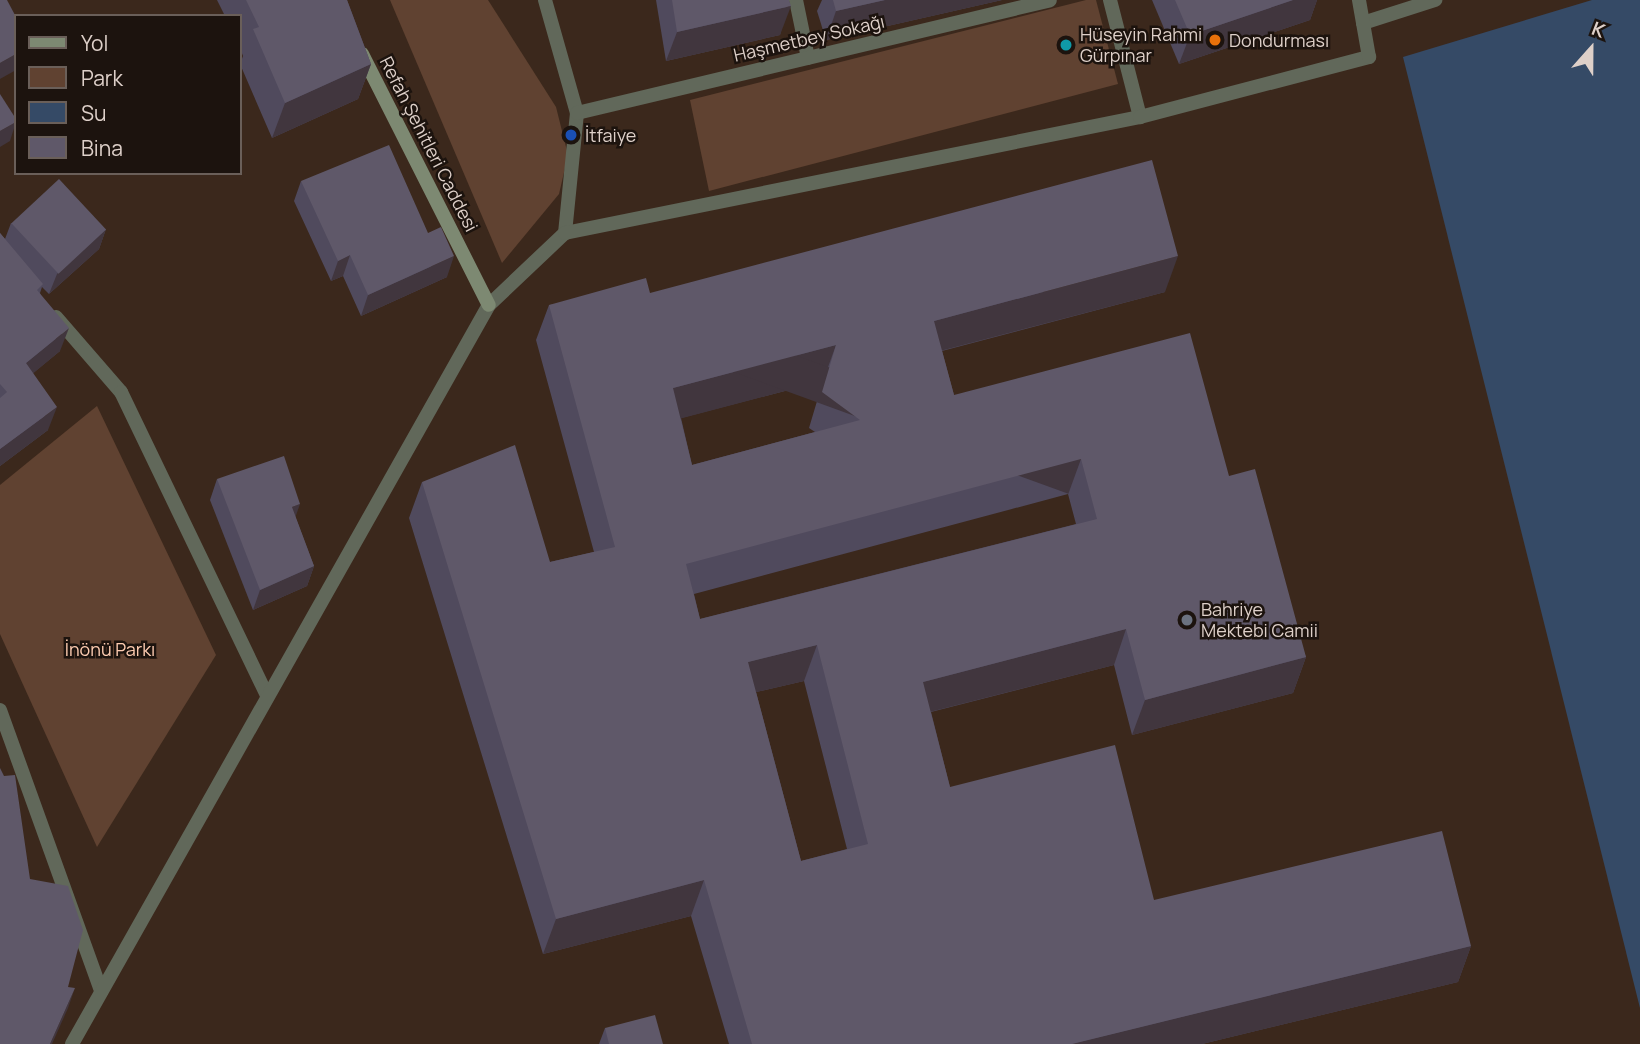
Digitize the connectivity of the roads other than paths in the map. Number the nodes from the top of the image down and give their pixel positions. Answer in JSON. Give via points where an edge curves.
{"nodes":[{"id":1,"x":545,"y":0,"type":"edge"},
{"id":2,"x":796,"y":0,"type":"edge"},
{"id":3,"x":1050,"y":0,"type":"edge"},
{"id":4,"x":1110,"y":0,"type":"edge"},
{"id":5,"x":1359,"y":0,"type":"edge"},
{"id":6,"x":1435,"y":0,"type":"edge"},
{"id":7,"x":1363,"y":23,"type":"junction"},
{"id":8,"x":353,"y":37,"type":"edge"},
{"id":9,"x":808,"y":58,"type":"junction"},
{"id":10,"x":577,"y":113,"type":"junction"},
{"id":11,"x":1140,"y":117,"type":"junction"},
{"id":12,"x":565,"y":233,"type":"junction"},
{"id":13,"x":43,"y":302,"type":"edge"},
{"id":14,"x":489,"y":305,"type":"junction"},
{"id":15,"x":267,"y":696,"type":"junction"},
{"id":16,"x":0,"y":710,"type":"edge"},
{"id":17,"x":101,"y":991,"type":"junction"},
{"id":18,"x":72,"y":1044,"type":"edge"}],
"edges":[{"from":1,"to":10,"type":"street"},
{"from":2,"to":9,"type":"street"},
{"from":3,"to":9,"type":"street","name":"Haşmetbey Sokağı"},
{"from":4,"to":11,"type":"street"},
{"from":5,"to":7,"type":"street"},
{"from":6,"to":7,"type":"street"},
{"from":7,"to":11,"type":"street","via":[[1369,57]]},
{"from":8,"to":14,"type":"street","name":"Refah Şehitleri Caddesi"},
{"from":9,"to":10,"type":"street","name":"Haşmetbey Sokağı"},
{"from":10,"to":12,"type":"street"},
{"from":11,"to":12,"type":"street"},
{"from":12,"to":14,"type":"street"},
{"from":13,"to":15,"type":"street","via":[[121,392]]},
{"from":14,"to":15,"type":"street"},
{"from":15,"to":17,"type":"street"},
{"from":16,"to":17,"type":"street"},
{"from":17,"to":18,"type":"street"}]}
